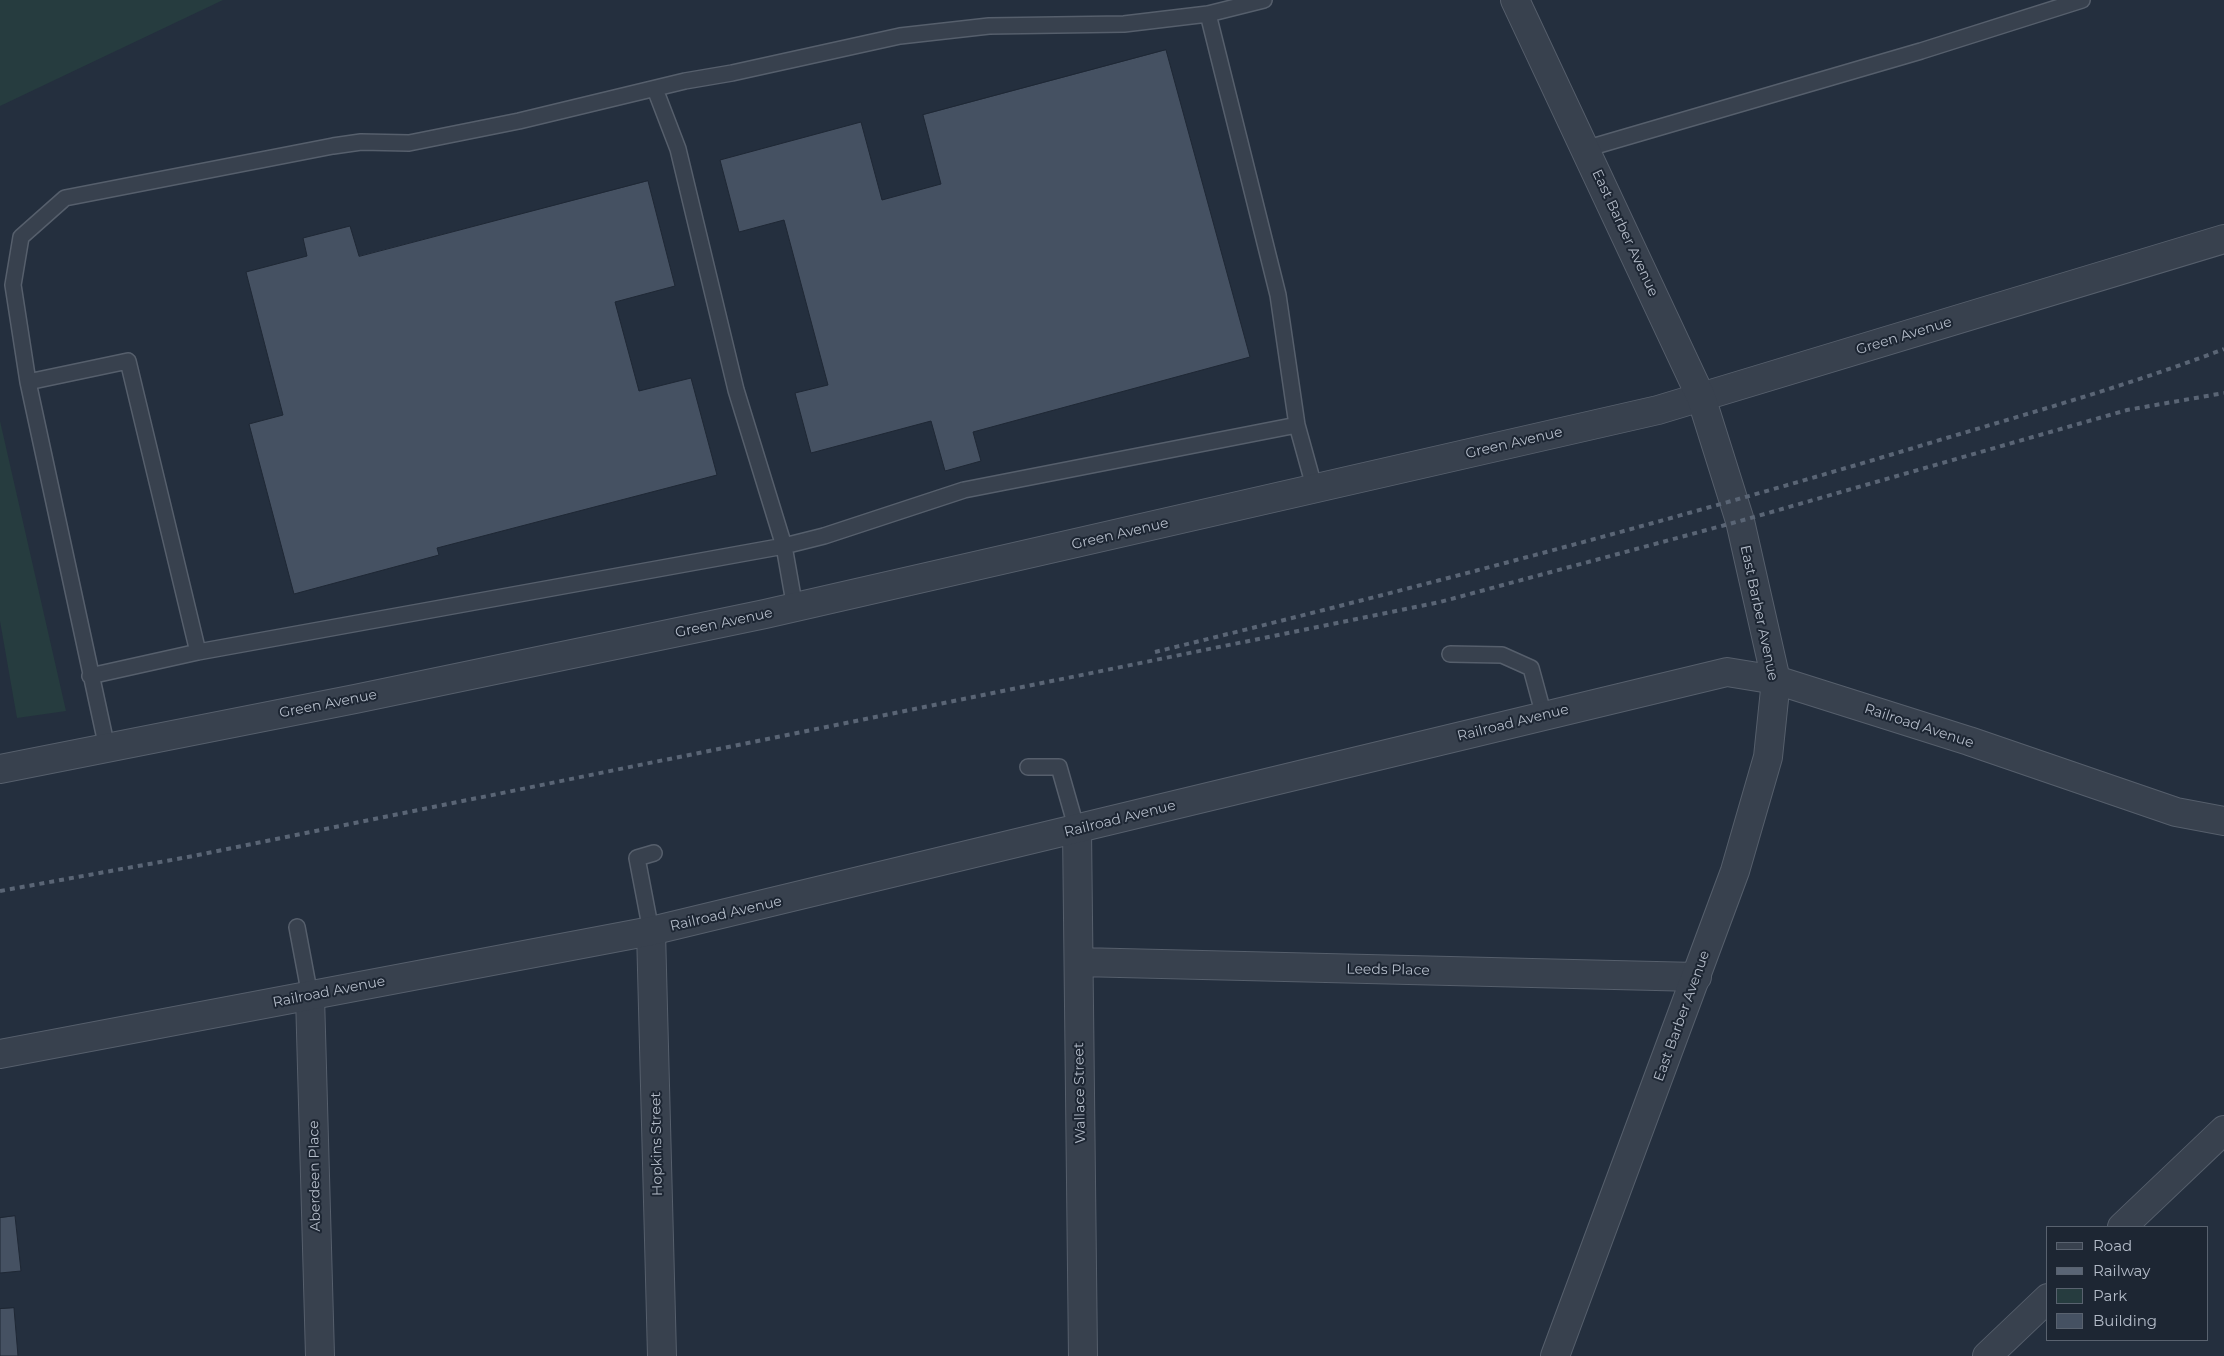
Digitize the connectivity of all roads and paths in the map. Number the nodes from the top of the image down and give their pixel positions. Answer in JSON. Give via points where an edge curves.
{"nodes":[{"id":1,"x":1264,"y":0,"type":"edge"},
{"id":2,"x":1515,"y":0,"type":"edge"},
{"id":3,"x":2082,"y":0,"type":"edge"},
{"id":4,"x":1208,"y":14,"type":"junction"},
{"id":5,"x":655,"y":88,"type":"junction"},
{"id":6,"x":1585,"y":149,"type":"junction"},
{"id":7,"x":2224,"y":239,"type":"edge"},
{"id":8,"x":28,"y":382,"type":"junction"},
{"id":9,"x":1701,"y":397,"type":"junction"},
{"id":10,"x":1297,"y":425,"type":"junction"},
{"id":11,"x":1315,"y":490,"type":"junction"},
{"id":12,"x":784,"y":546,"type":"junction"},
{"id":13,"x":795,"y":608,"type":"junction"},
{"id":14,"x":198,"y":652,"type":"junction"},
{"id":15,"x":1450,"y":654,"type":"dead end"},
{"id":16,"x":90,"y":676,"type":"junction"},
{"id":17,"x":1776,"y":680,"type":"junction"},
{"id":18,"x":1544,"y":716,"type":"junction"},
{"id":19,"x":107,"y":748,"type":"junction"},
{"id":20,"x":1028,"y":767,"type":"dead end"},
{"id":21,"x":0,"y":769,"type":"edge"},
{"id":22,"x":2224,"y":820,"type":"edge"},
{"id":23,"x":1077,"y":830,"type":"junction"},
{"id":24,"x":654,"y":853,"type":"dead end"},
{"id":25,"x":297,"y":927,"type":"dead end"},
{"id":26,"x":651,"y":932,"type":"junction"},
{"id":27,"x":1079,"y":962,"type":"junction"},
{"id":28,"x":1696,"y":977,"type":"junction"},
{"id":29,"x":310,"y":996,"type":"junction"},
{"id":30,"x":0,"y":1054,"type":"edge"},
{"id":31,"x":2224,"y":1130,"type":"edge"},
{"id":32,"x":2123,"y":1226,"type":"edge"},
{"id":33,"x":2046,"y":1300,"type":"edge"},
{"id":34,"x":320,"y":1356,"type":"edge"},
{"id":35,"x":662,"y":1356,"type":"edge"},
{"id":36,"x":1083,"y":1356,"type":"edge"},
{"id":37,"x":1556,"y":1356,"type":"edge"},
{"id":38,"x":1987,"y":1356,"type":"edge"}],
"edges":[{"from":1,"to":4,"type":"lane"},
{"from":2,"to":6,"type":"street","name":"East Barber Avenue"},
{"from":3,"to":6,"type":"lane","via":[[1921,52]]},
{"from":4,"to":5,"type":"lane","via":[[1124,24],[989,26],[900,36]]},
{"from":4,"to":10,"type":"lane","via":[[1278,295]]},
{"from":5,"to":8,"type":"lane","via":[[519,121],[409,143],[369,142],[333,146],[65,198],[21,237],[13,285]]},
{"from":5,"to":12,"type":"lane","via":[[678,149],[736,390]]},
{"from":6,"to":9,"type":"street","name":"East Barber Avenue"},
{"from":7,"to":9,"type":"street","name":"Green Avenue"},
{"from":8,"to":14,"type":"lane","via":[[128,361]]},
{"from":8,"to":16,"type":"lane"},
{"from":9,"to":11,"type":"street","name":"Green Avenue","via":[[1658,410]]},
{"from":9,"to":17,"type":"street","name":"East Barber Avenue","via":[[1740,521]]},
{"from":10,"to":11,"type":"lane"},
{"from":10,"to":12,"type":"lane","via":[[964,490]]},
{"from":11,"to":13,"type":"street","name":"Green Avenue"},
{"from":12,"to":13,"type":"lane"},
{"from":12,"to":14,"type":"lane"},
{"from":13,"to":19,"type":"street","name":"Green Avenue"},
{"from":14,"to":16,"type":"lane"},
{"from":15,"to":18,"type":"lane","via":[[1502,655],[1531,668]]},
{"from":16,"to":19,"type":"lane"},
{"from":17,"to":18,"type":"street","name":"Railroad Avenue","via":[[1727,672]]},
{"from":17,"to":22,"type":"street","name":"Railroad Avenue","via":[[1969,741],[2176,812]]},
{"from":17,"to":28,"type":"street","name":"East Barber Avenue","via":[[1768,757],[1735,871]]},
{"from":18,"to":23,"type":"street","name":"Railroad Avenue"},
{"from":19,"to":21,"type":"street","name":"Green Avenue"},
{"from":20,"to":23,"type":"lane","via":[[1059,768]]},
{"from":23,"to":26,"type":"street","name":"Railroad Avenue"},
{"from":23,"to":27,"type":"street","name":"Wallace Street"},
{"from":24,"to":26,"type":"lane","via":[[637,858]]},
{"from":25,"to":29,"type":"lane"},
{"from":26,"to":29,"type":"street","name":"Railroad Avenue"},
{"from":26,"to":35,"type":"street","name":"Hopkins Street"},
{"from":27,"to":28,"type":"street","name":"Leeds Place"},
{"from":27,"to":36,"type":"street","name":"Wallace Street"},
{"from":28,"to":37,"type":"street","name":"East Barber Avenue"},
{"from":29,"to":30,"type":"street","name":"Railroad Avenue"},
{"from":29,"to":34,"type":"street","name":"Aberdeen Place"},
{"from":31,"to":32,"type":"street"},
{"from":33,"to":38,"type":"street"}]}
